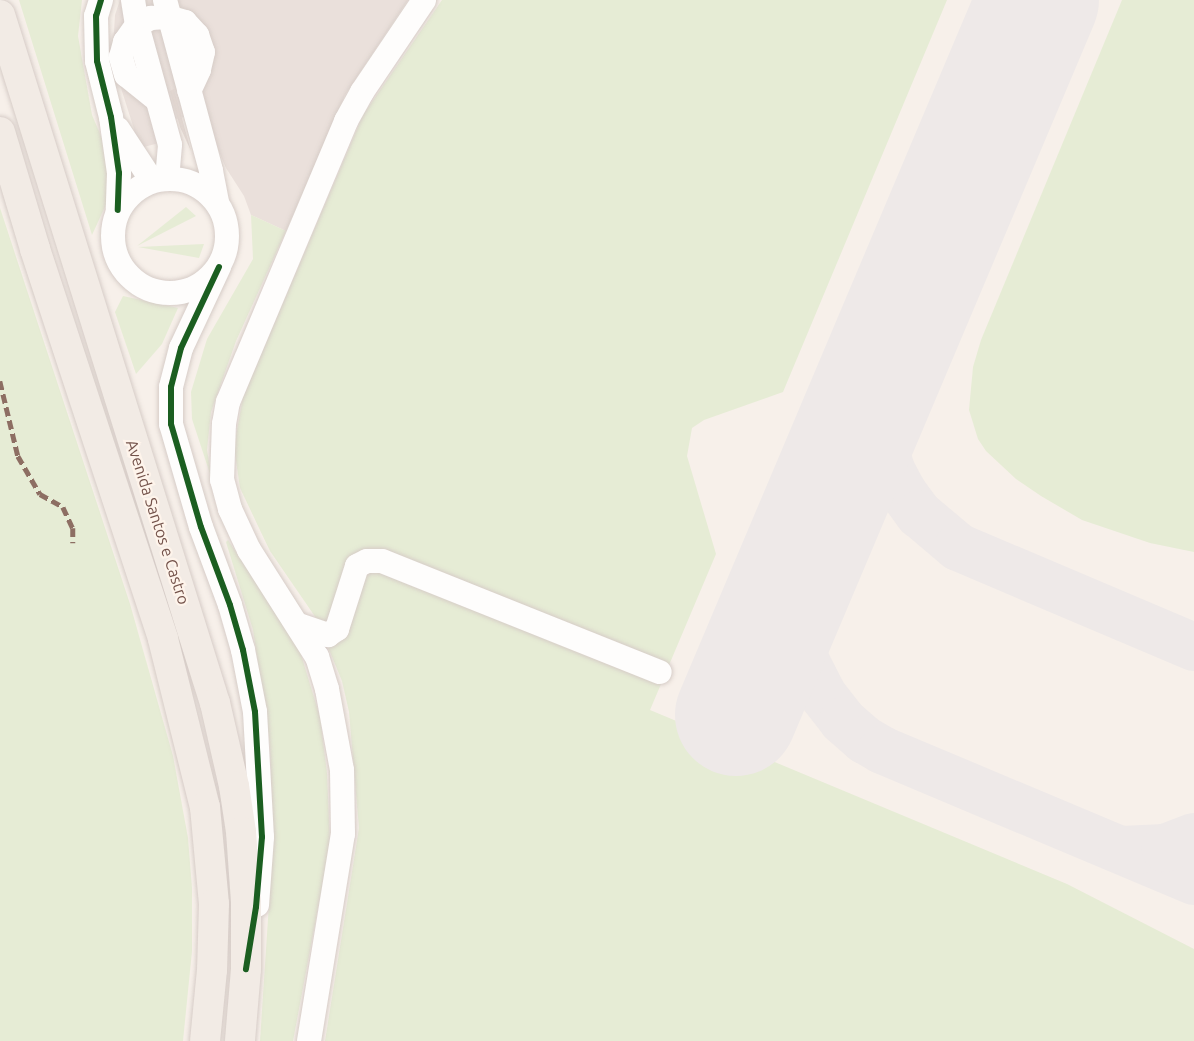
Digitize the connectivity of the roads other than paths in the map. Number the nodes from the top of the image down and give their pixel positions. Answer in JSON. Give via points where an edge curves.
{"nodes":[{"id":1,"x":101,"y":0,"type":"edge"},
{"id":2,"x":133,"y":0,"type":"edge"},
{"id":3,"x":424,"y":0,"type":"edge"},
{"id":4,"x":166,"y":9,"type":"edge"},
{"id":5,"x":0,"y":15,"type":"edge"},
{"id":6,"x":137,"y":26,"type":"junction"},
{"id":7,"x":111,"y":117,"type":"junction"},
{"id":8,"x":0,"y":132,"type":"edge"},
{"id":9,"x":159,"y":180,"type":"junction"},
{"id":10,"x":217,"y":202,"type":"junction"},
{"id":11,"x":118,"y":210,"type":"junction"},
{"id":12,"x":219,"y":267,"type":"junction"},
{"id":13,"x":298,"y":625,"type":"junction"},
{"id":14,"x":337,"y":629,"type":"junction"},
{"id":15,"x":660,"y":672,"type":"dead end"},
{"id":16,"x":326,"y":683,"type":"junction"},
{"id":17,"x":246,"y":969,"type":"junction"},
{"id":18,"x":205,"y":1041,"type":"edge"},
{"id":19,"x":240,"y":1041,"type":"edge"},
{"id":20,"x":309,"y":1041,"type":"edge"}],
"edges":[{"from":1,"to":7,"type":"street","via":[[96,16],[97,61]]},
{"from":2,"to":6,"type":"street"},
{"from":3,"to":13,"type":"street","via":[[346,121],[228,402],[222,480],[230,509],[249,550]]},
{"from":4,"to":6,"type":"street"},
{"from":4,"to":10,"type":"street"},
{"from":5,"to":17,"type":"main road","name":"Avenida Santos e Castro","via":[[215,704],[241,832]]},
{"from":6,"to":9,"type":"street","via":[[125,42],[121,57],[126,75],[156,99],[170,145]]},
{"from":7,"to":9,"type":"street","via":[[131,153]]},
{"from":7,"to":11,"type":"street","via":[[119,173]]},
{"from":8,"to":18,"type":"main road","name":"Avenida Santos e Castro","via":[[164,639],[205,807],[214,904]]},
{"from":9,"to":10,"type":"street","via":[[195,184]]},
{"from":9,"to":11,"type":"street","via":[[130,194]]},
{"from":10,"to":12,"type":"street","via":[[224,214],[228,241]]},
{"from":11,"to":12,"type":"street","via":[[113,248],[120,266],[133,281],[170,294],[189,291],[206,282]]},
{"from":12,"to":17,"type":"street","via":[[181,348],[171,387],[171,423],[201,527],[233,616],[255,712],[262,837]]},
{"from":13,"to":14,"type":"street","via":[[328,635]]},
{"from":13,"to":16,"type":"street","via":[[317,657]]},
{"from":14,"to":15,"type":"street","via":[[357,566],[382,561]]},
{"from":14,"to":16,"type":"street"},
{"from":16,"to":20,"type":"street","via":[[342,770],[343,834]]},
{"from":17,"to":19,"type":"main road","name":"Avenida Santos e Castro"}]}
